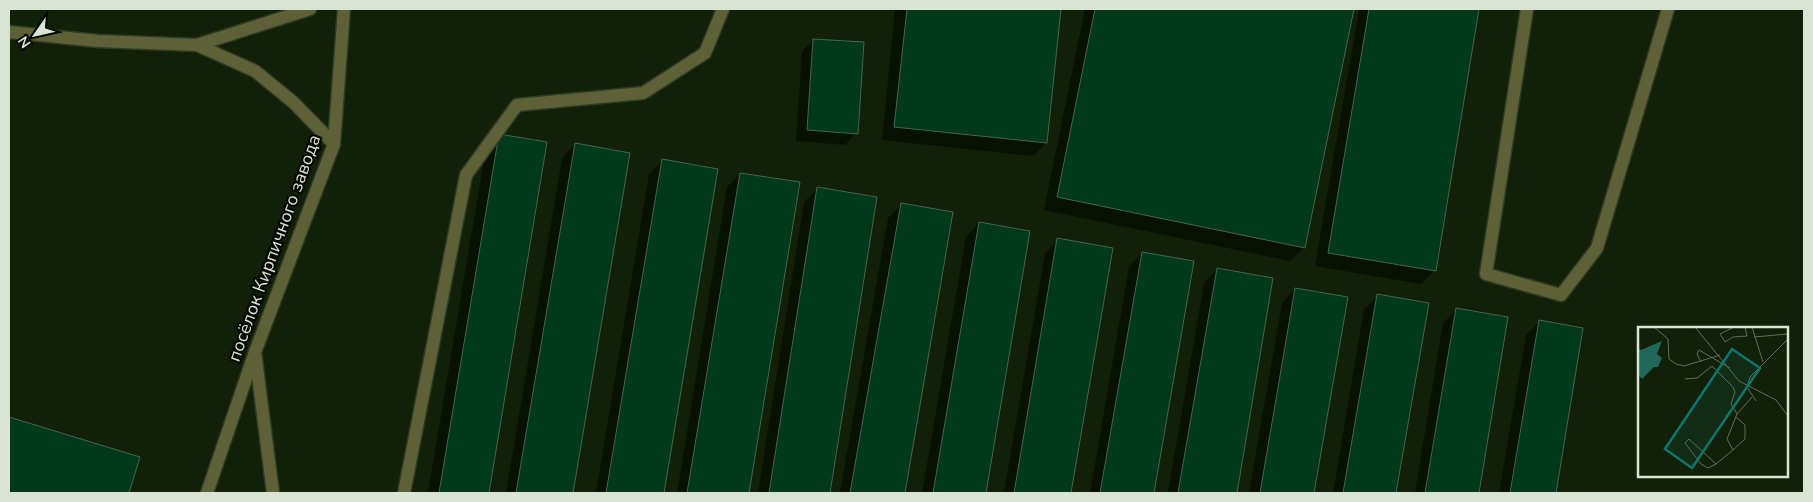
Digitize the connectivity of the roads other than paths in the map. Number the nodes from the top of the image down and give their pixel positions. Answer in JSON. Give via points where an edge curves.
{"nodes":[{"id":1,"x":310,"y":9,"type":"edge"},
{"id":2,"x":344,"y":9,"type":"edge"},
{"id":3,"x":723,"y":9,"type":"edge"},
{"id":4,"x":1527,"y":9,"type":"edge"},
{"id":5,"x":1668,"y":9,"type":"edge"},
{"id":6,"x":9,"y":32,"type":"edge"},
{"id":7,"x":197,"y":45,"type":"junction"},
{"id":8,"x":334,"y":144,"type":"junction"},
{"id":9,"x":255,"y":352,"type":"junction"},
{"id":10,"x":207,"y":493,"type":"edge"},
{"id":11,"x":273,"y":493,"type":"edge"},
{"id":12,"x":404,"y":493,"type":"edge"}],
"edges":[{"from":1,"to":7,"type":"street"},
{"from":2,"to":8,"type":"street","name":"посёлок Кирпичного завода"},
{"from":3,"to":12,"type":"street","via":[[705,54],[643,93],[516,105],[466,175]]},
{"from":4,"to":5,"type":"street","via":[[1486,274],[1561,295],[1597,248]]},
{"from":6,"to":7,"type":"street","via":[[98,41]]},
{"from":7,"to":8,"type":"street","via":[[255,71],[294,102]]},
{"from":8,"to":9,"type":"street","name":"посёлок Кирпичного завода"},
{"from":9,"to":10,"type":"street","name":"посёлок Кирпичного завода"},
{"from":9,"to":11,"type":"street"}]}
